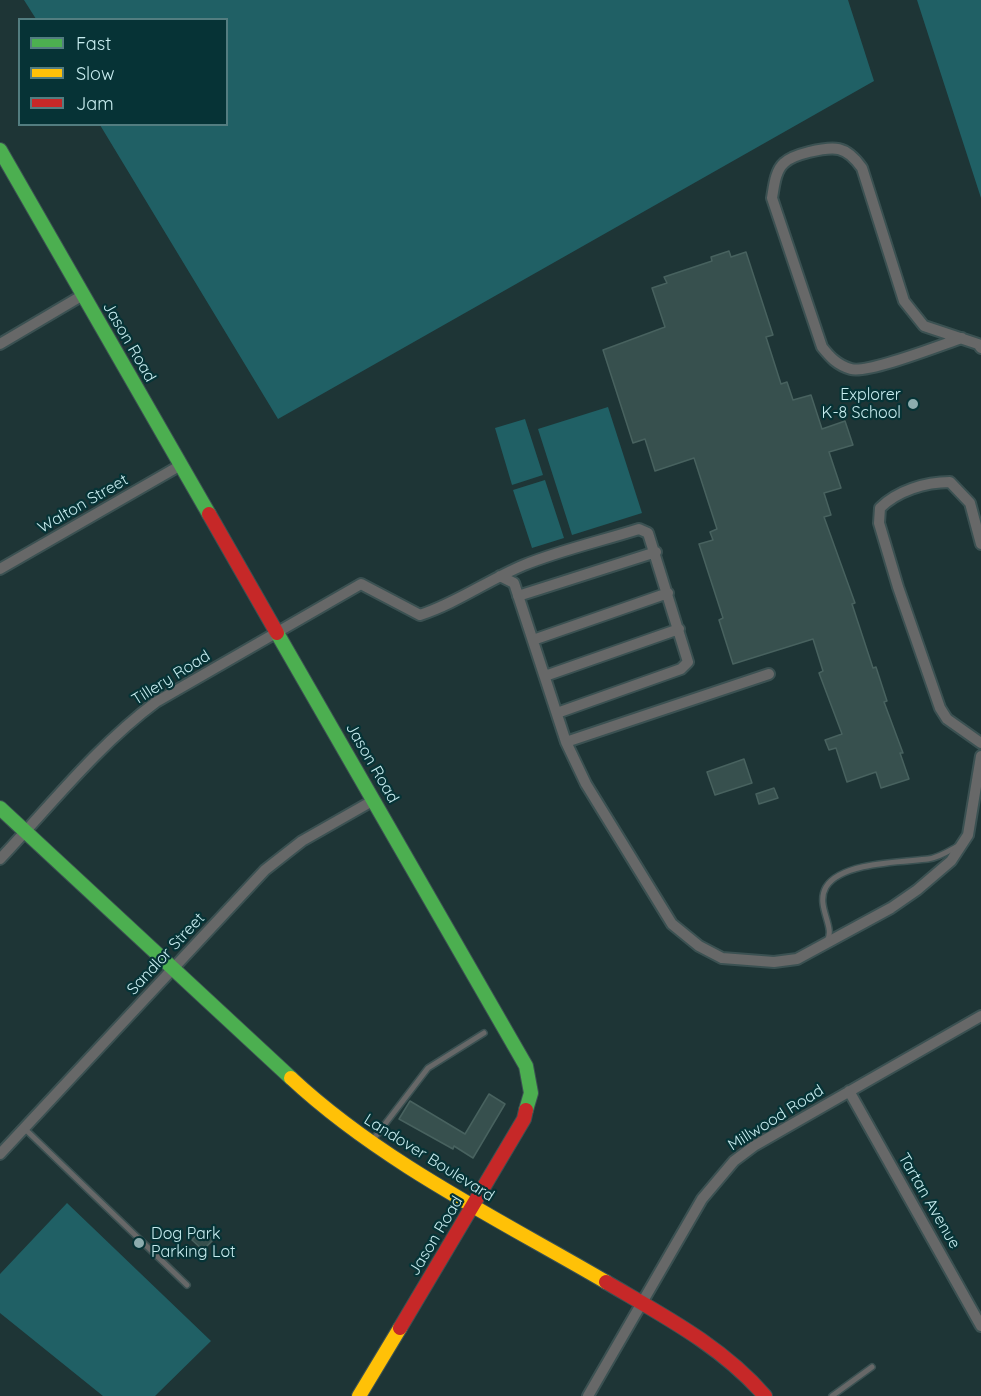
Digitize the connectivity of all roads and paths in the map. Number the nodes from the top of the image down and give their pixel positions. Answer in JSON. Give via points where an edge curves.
{"nodes":[{"id":1,"x":0,"y":150,"type":"edge"},
{"id":2,"x":83,"y":295,"type":"junction"},
{"id":3,"x":962,"y":338,"type":"junction"},
{"id":4,"x":0,"y":344,"type":"edge"},
{"id":5,"x":981,"y":348,"type":"edge"},
{"id":6,"x":181,"y":465,"type":"junction"},
{"id":7,"x":981,"y":543,"type":"edge"},
{"id":8,"x":656,"y":552,"type":"junction"},
{"id":9,"x":0,"y":568,"type":"edge"},
{"id":10,"x":500,"y":576,"type":"junction"},
{"id":11,"x":668,"y":593,"type":"junction"},
{"id":12,"x":518,"y":596,"type":"junction"},
{"id":13,"x":679,"y":629,"type":"junction"},
{"id":14,"x":277,"y":632,"type":"junction"},
{"id":15,"x":533,"y":640,"type":"junction"},
{"id":16,"x":769,"y":674,"type":"dead end"},
{"id":17,"x":545,"y":676,"type":"junction"},
{"id":18,"x":557,"y":713,"type":"junction"},
{"id":19,"x":566,"y":742,"type":"junction"},
{"id":20,"x":981,"y":743,"type":"edge"},
{"id":21,"x":981,"y":756,"type":"edge"},
{"id":22,"x":374,"y":800,"type":"junction"},
{"id":23,"x":0,"y":808,"type":"edge"},
{"id":24,"x":25,"y":832,"type":"junction"},
{"id":25,"x":962,"y":844,"type":"junction"},
{"id":26,"x":0,"y":859,"type":"edge"},
{"id":27,"x":824,"y":946,"type":"junction"},
{"id":28,"x":172,"y":969,"type":"junction"},
{"id":29,"x":981,"y":1016,"type":"edge"},
{"id":30,"x":484,"y":1033,"type":"dead end"},
{"id":31,"x":849,"y":1091,"type":"junction"},
{"id":32,"x":24,"y":1128,"type":"junction"},
{"id":33,"x":370,"y":1143,"type":"junction"},
{"id":34,"x":0,"y":1154,"type":"edge"},
{"id":35,"x":474,"y":1205,"type":"junction"},
{"id":36,"x":186,"y":1285,"type":"dead end"},
{"id":37,"x":640,"y":1304,"type":"junction"},
{"id":38,"x":981,"y":1326,"type":"edge"},
{"id":39,"x":872,"y":1368,"type":"dead end"},
{"id":40,"x":359,"y":1396,"type":"edge"},
{"id":41,"x":588,"y":1396,"type":"edge"},
{"id":42,"x":765,"y":1396,"type":"edge"},
{"id":43,"x":832,"y":1396,"type":"edge"}],
"edges":[{"from":1,"to":2,"type":"street","name":"Jason Road"},
{"from":2,"to":4,"type":"street"},
{"from":2,"to":6,"type":"street","name":"Jason Road"},
{"from":3,"to":3,"type":"street","via":[[924,326],[904,301],[862,168],[854,157],[832,146],[799,154],[783,163],[772,198],[822,347],[833,361],[852,370]]},
{"from":3,"to":5,"type":"street"},
{"from":6,"to":9,"type":"street","name":"Walton Street"},
{"from":6,"to":14,"type":"street","name":"Jason Road"},
{"from":7,"to":20,"type":"street","via":[[970,503],[950,482],[934,482],[891,496],[880,508],[879,523],[895,577],[940,708],[946,719]]},
{"from":8,"to":10,"type":"street","via":[[648,533],[639,529],[526,564]]},
{"from":8,"to":11,"type":"street"},
{"from":8,"to":12,"type":"street"},
{"from":10,"to":12,"type":"street","via":[[514,583]]},
{"from":10,"to":14,"type":"street","name":"Tillery Road","via":[[446,606],[420,615],[361,584]]},
{"from":11,"to":13,"type":"street"},
{"from":11,"to":15,"type":"street"},
{"from":12,"to":15,"type":"street"},
{"from":13,"to":17,"type":"street"},
{"from":13,"to":18,"type":"street","via":[[688,662],[681,669]]},
{"from":14,"to":22,"type":"street","name":"Jason Road"},
{"from":14,"to":24,"type":"street","name":"Tillery Road","via":[[136,717]]},
{"from":15,"to":17,"type":"street"},
{"from":16,"to":19,"type":"street"},
{"from":17,"to":18,"type":"street"},
{"from":18,"to":19,"type":"street"},
{"from":19,"to":27,"type":"street","via":[[586,784],[672,924],[699,946],[722,958],[774,962],[797,959]]},
{"from":21,"to":25,"type":"street","via":[[968,835]]},
{"from":22,"to":28,"type":"street","name":"Sandlor Street","via":[[282,855]]},
{"from":22,"to":35,"type":"street","name":"Jason Road","via":[[526,1066],[530,1080],[524,1119]]},
{"from":23,"to":24,"type":"street","name":"Landover Boulevard"},
{"from":24,"to":26,"type":"street","name":"Tillery Road"},
{"from":24,"to":28,"type":"street","name":"Landover Boulevard"},
{"from":25,"to":27,"type":"street","via":[[951,861],[917,890]]},
{"from":25,"to":27,"type":"lane","via":[[930,859],[878,864],[834,879],[823,900],[830,930]]},
{"from":28,"to":32,"type":"street","name":"Sandlor Street"},
{"from":28,"to":33,"type":"street","name":"Landover Boulevard","via":[[310,1096]]},
{"from":29,"to":31,"type":"street","name":"Millwood Road"},
{"from":30,"to":33,"type":"lane","via":[[428,1068]]},
{"from":31,"to":37,"type":"street","name":"Millwood Road","via":[[734,1161],[702,1199]]},
{"from":31,"to":38,"type":"street","name":"Tartan Avenue"},
{"from":32,"to":34,"type":"street","name":"Sandlor Street"},
{"from":32,"to":36,"type":"lane"},
{"from":33,"to":35,"type":"street","name":"Landover Boulevard"},
{"from":35,"to":37,"type":"street","name":"Landover Boulevard"},
{"from":35,"to":40,"type":"street","name":"Jason Road"},
{"from":37,"to":41,"type":"street","name":"Millwood Road"},
{"from":37,"to":42,"type":"street","name":"Landover Boulevard","via":[[723,1355]]},
{"from":39,"to":43,"type":"lane"}]}
